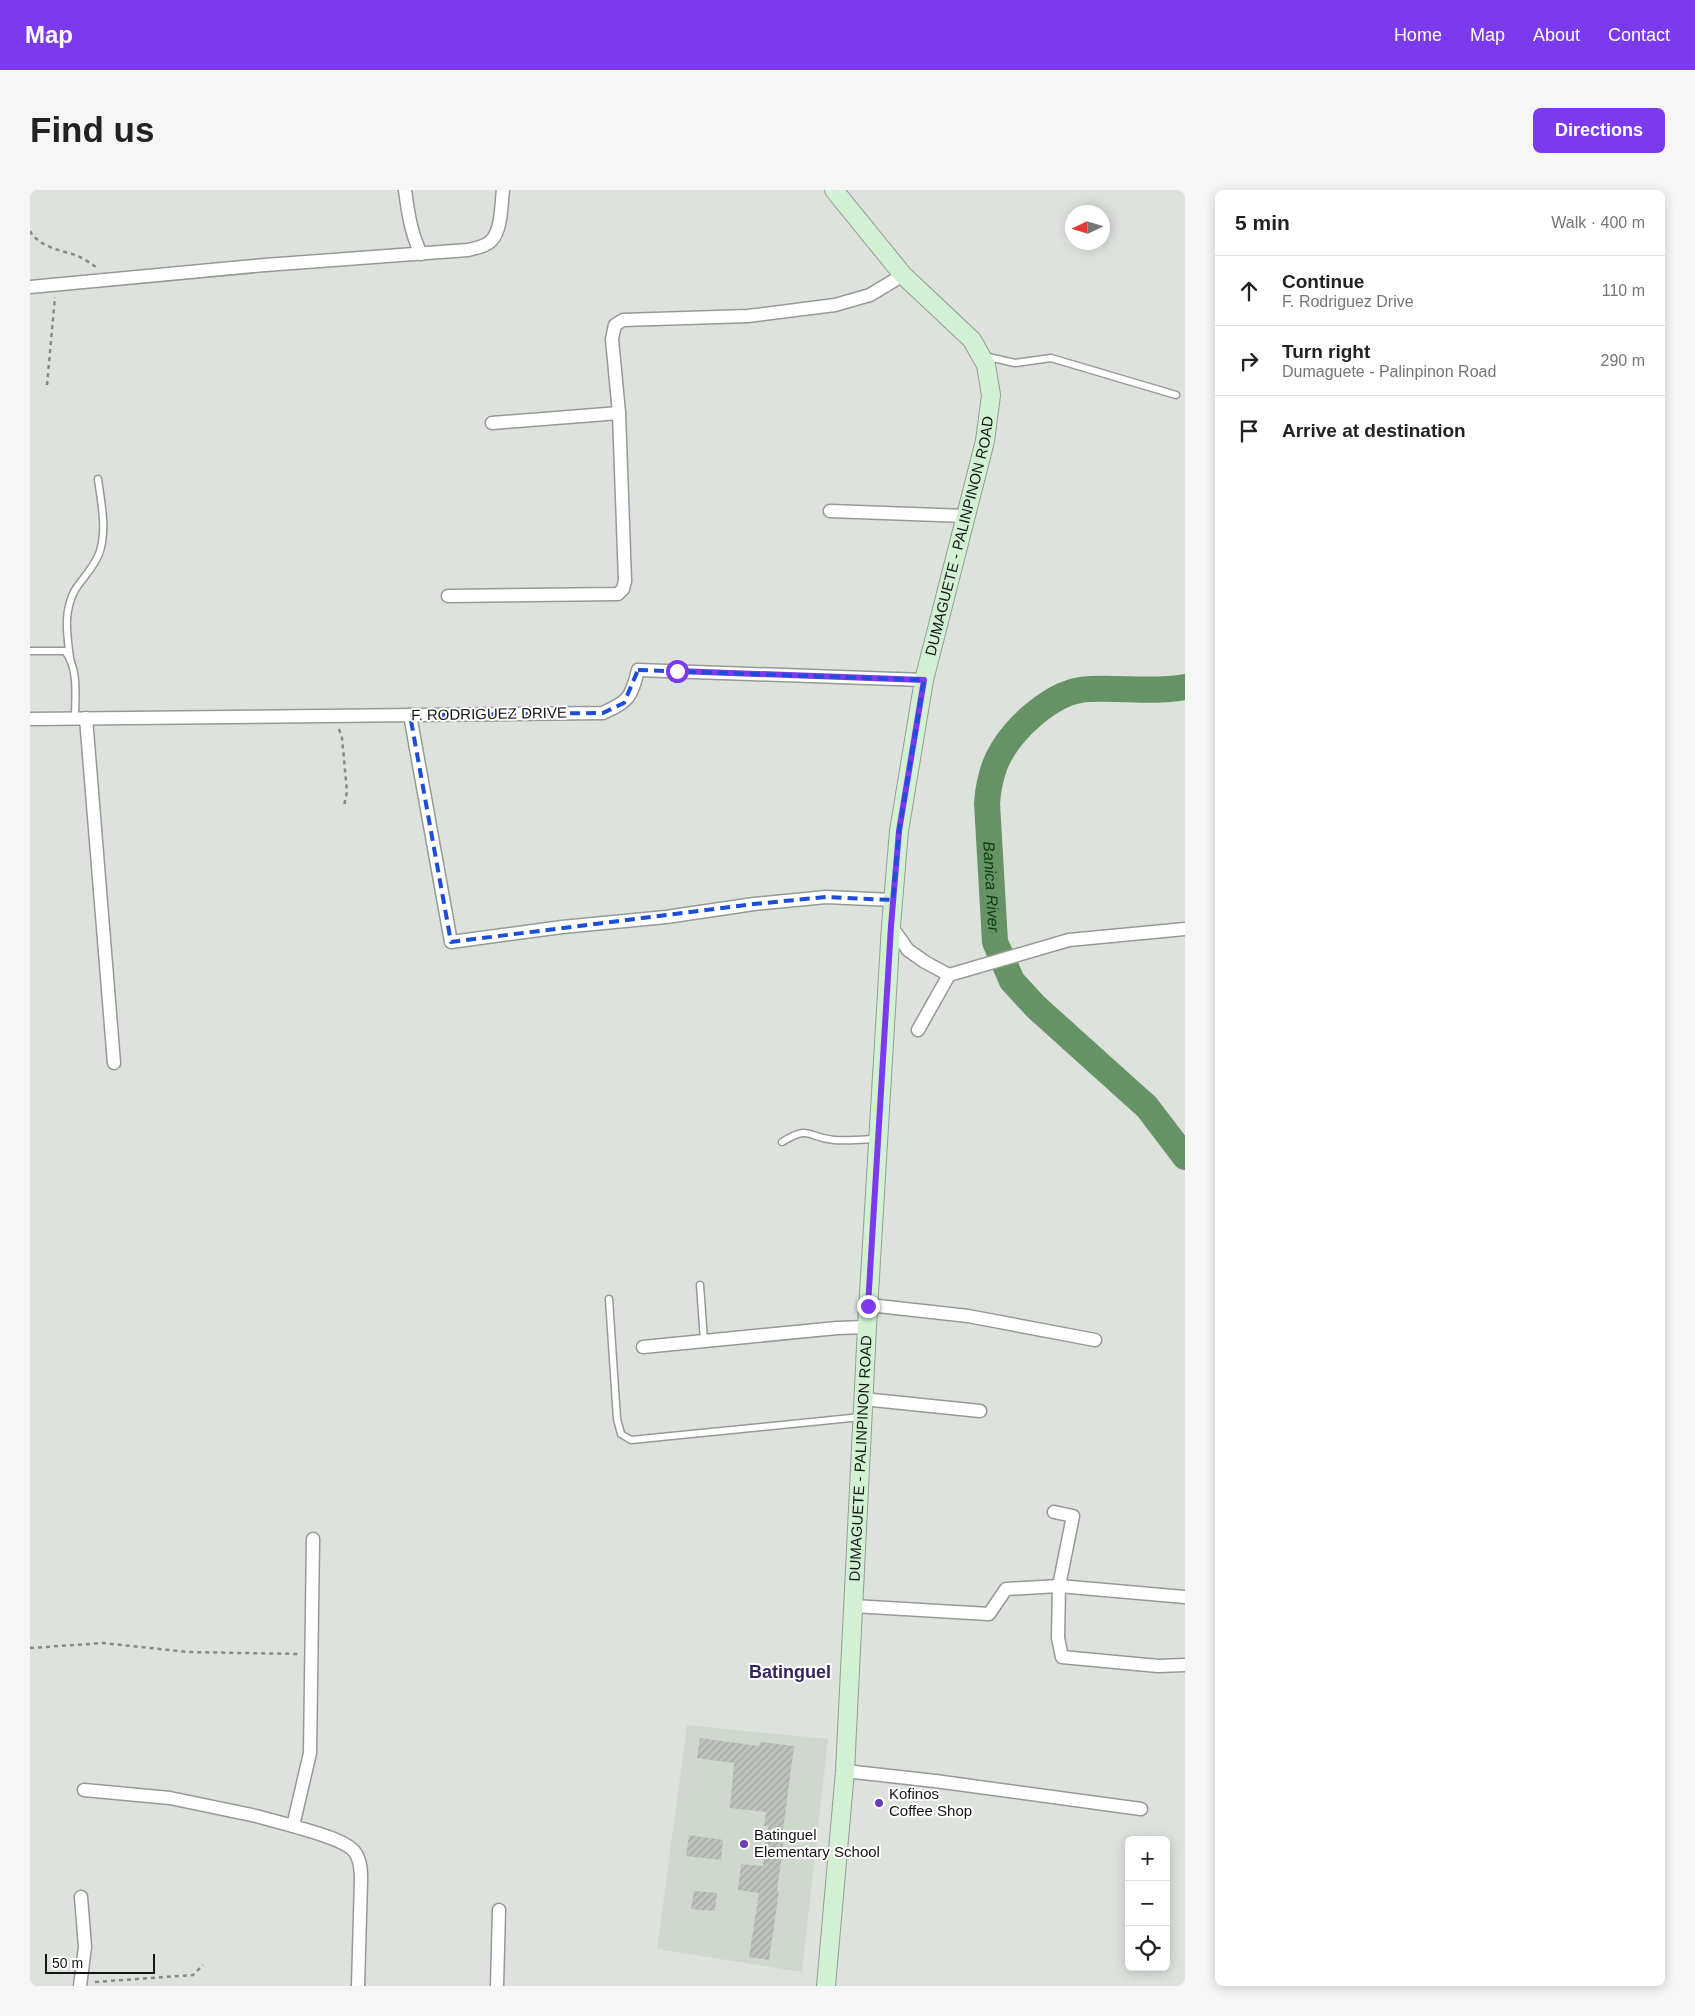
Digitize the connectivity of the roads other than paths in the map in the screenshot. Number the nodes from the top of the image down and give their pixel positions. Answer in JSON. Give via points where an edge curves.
{"nodes":[{"id":1,"x":405,"y":190,"type":"edge"},
{"id":2,"x":503,"y":190,"type":"edge"},
{"id":3,"x":834,"y":190,"type":"edge"},
{"id":4,"x":421,"y":254,"type":"junction"},
{"id":5,"x":903,"y":275,"type":"junction"},
{"id":6,"x":30,"y":287,"type":"edge"},
{"id":7,"x":981,"y":356,"type":"junction"},
{"id":8,"x":1176,"y":396,"type":"dead end"},
{"id":9,"x":619,"y":413,"type":"junction"},
{"id":10,"x":492,"y":423,"type":"dead end"},
{"id":11,"x":98,"y":479,"type":"dead end"},
{"id":12,"x":830,"y":511,"type":"dead end"},
{"id":13,"x":966,"y":516,"type":"junction"},
{"id":14,"x":448,"y":596,"type":"dead end"},
{"id":15,"x":30,"y":651,"type":"edge"},
{"id":16,"x":70,"y":658,"type":"junction"},
{"id":17,"x":924,"y":680,"type":"junction"},
{"id":18,"x":410,"y":715,"type":"junction"},
{"id":19,"x":81,"y":718,"type":"junction"},
{"id":20,"x":30,"y":719,"type":"edge"},
{"id":21,"x":893,"y":900,"type":"junction"},
{"id":22,"x":891,"y":926,"type":"junction"},
{"id":23,"x":1185,"y":929,"type":"edge"},
{"id":24,"x":948,"y":975,"type":"junction"},
{"id":25,"x":918,"y":1030,"type":"dead end"},
{"id":26,"x":114,"y":1063,"type":"dead end"},
{"id":27,"x":878,"y":1139,"type":"junction"},
{"id":28,"x":782,"y":1142,"type":"dead end"},
{"id":29,"x":700,"y":1285,"type":"dead end"},
{"id":30,"x":608,"y":1299,"type":"dead end"},
{"id":31,"x":868,"y":1306,"type":"junction"},
{"id":32,"x":867,"y":1328,"type":"junction"},
{"id":33,"x":704,"y":1340,"type":"junction"},
{"id":34,"x":1095,"y":1340,"type":"dead end"},
{"id":35,"x":643,"y":1347,"type":"dead end"},
{"id":36,"x":863,"y":1399,"type":"junction"},
{"id":37,"x":980,"y":1411,"type":"dead end"},
{"id":38,"x":862,"y":1417,"type":"junction"},
{"id":39,"x":1054,"y":1512,"type":"dead end"},
{"id":40,"x":313,"y":1539,"type":"dead end"},
{"id":41,"x":1059,"y":1586,"type":"junction"},
{"id":42,"x":1185,"y":1597,"type":"edge"},
{"id":43,"x":853,"y":1606,"type":"junction"},
{"id":44,"x":1185,"y":1668,"type":"edge"},
{"id":45,"x":845,"y":1771,"type":"junction"},
{"id":46,"x":84,"y":1790,"type":"dead end"},
{"id":47,"x":1140,"y":1809,"type":"dead end"},
{"id":48,"x":293,"y":1826,"type":"junction"},
{"id":49,"x":81,"y":1897,"type":"dead end"},
{"id":50,"x":499,"y":1910,"type":"dead end"},
{"id":51,"x":80,"y":1985,"type":"edge"},
{"id":52,"x":358,"y":1986,"type":"edge"},
{"id":53,"x":497,"y":1986,"type":"edge"},
{"id":54,"x":826,"y":1986,"type":"edge"}],
"edges":[{"from":1,"to":4,"type":"street","via":[[409,222]]},
{"from":2,"to":4,"type":"street","via":[[496,231],[490,241],[468,250]]},
{"from":3,"to":5,"type":"main road","name":"DUMAGUETE - PALINPINON ROAD"},
{"from":4,"to":6,"type":"street"},
{"from":5,"to":7,"type":"main road","name":"DUMAGUETE - PALINPINON ROAD","via":[[972,340]]},
{"from":5,"to":9,"type":"street","via":[[870,295],[835,305],[748,316],[624,320],[615,325],[612,339]]},
{"from":7,"to":8,"type":"lane","via":[[1015,363],[1051,358]]},
{"from":7,"to":13,"type":"main road","name":"DUMAGUETE - PALINPINON ROAD","via":[[986,365],[991,395],[985,441]]},
{"from":9,"to":10,"type":"street"},
{"from":9,"to":14,"type":"street","via":[[623,589],[618,594]]},
{"from":11,"to":16,"type":"lane","via":[[103,534],[100,552],[75,590],[68,608],[66,630]]},
{"from":12,"to":13,"type":"street"},
{"from":13,"to":17,"type":"main road","name":"DUMAGUETE - PALINPINON ROAD"},
{"from":15,"to":16,"type":"lane","via":[[65,651]]},
{"from":16,"to":19,"type":"lane"},
{"from":17,"to":18,"type":"street","name":"F. RODRIGUEZ DRIVE","via":[[638,670],[634,687],[624,704],[603,713]]},
{"from":17,"to":21,"type":"main road","name":"DUMAGUETE - PALINPINON ROAD","via":[[899,831]]},
{"from":18,"to":19,"type":"street","name":"F. RODRIGUEZ DRIVE"},
{"from":18,"to":21,"type":"street","via":[[451,942],[781,901],[826,897]]},
{"from":19,"to":20,"type":"street","name":"F. RODRIGUEZ DRIVE"},
{"from":19,"to":26,"type":"street"},
{"from":21,"to":22,"type":"main road","name":"DUMAGUETE - PALINPINON ROAD"},
{"from":22,"to":24,"type":"street","via":[[908,950]]},
{"from":22,"to":27,"type":"main road","name":"DUMAGUETE - PALINPINON ROAD"},
{"from":23,"to":24,"type":"street","via":[[1069,940]]},
{"from":24,"to":25,"type":"street"},
{"from":27,"to":28,"type":"lane","via":[[832,1140],[798,1132]]},
{"from":27,"to":31,"type":"main road","name":"DUMAGUETE - PALINPINON ROAD"},
{"from":29,"to":33,"type":"lane"},
{"from":30,"to":38,"type":"lane","via":[[617,1420],[621,1434],[631,1440]]},
{"from":31,"to":32,"type":"main road","name":"DUMAGUETE - PALINPINON ROAD"},
{"from":31,"to":34,"type":"street","via":[[968,1316]]},
{"from":32,"to":33,"type":"street"},
{"from":32,"to":36,"type":"main road","name":"DUMAGUETE - PALINPINON ROAD"},
{"from":33,"to":35,"type":"street"},
{"from":36,"to":37,"type":"street"},
{"from":36,"to":38,"type":"main road","name":"DUMAGUETE - PALINPINON ROAD"},
{"from":38,"to":43,"type":"main road","name":"DUMAGUETE - PALINPINON ROAD"},
{"from":39,"to":41,"type":"street","via":[[1073,1516]]},
{"from":40,"to":48,"type":"street","via":[[310,1752]]},
{"from":41,"to":42,"type":"street"},
{"from":41,"to":43,"type":"street","via":[[1006,1589],[989,1614]]},
{"from":41,"to":44,"type":"street","via":[[1058,1638],[1062,1657]]},
{"from":43,"to":45,"type":"main road","name":"DUMAGUETE - PALINPINON ROAD"},
{"from":45,"to":47,"type":"street"},
{"from":45,"to":54,"type":"main road","name":"DUMAGUETE - PALINPINON ROAD"},
{"from":46,"to":48,"type":"street","via":[[170,1798]]},
{"from":48,"to":52,"type":"street","via":[[340,1842],[356,1853],[362,1880]]},
{"from":49,"to":51,"type":"street","via":[[85,1947]]},
{"from":50,"to":53,"type":"street"}]}
